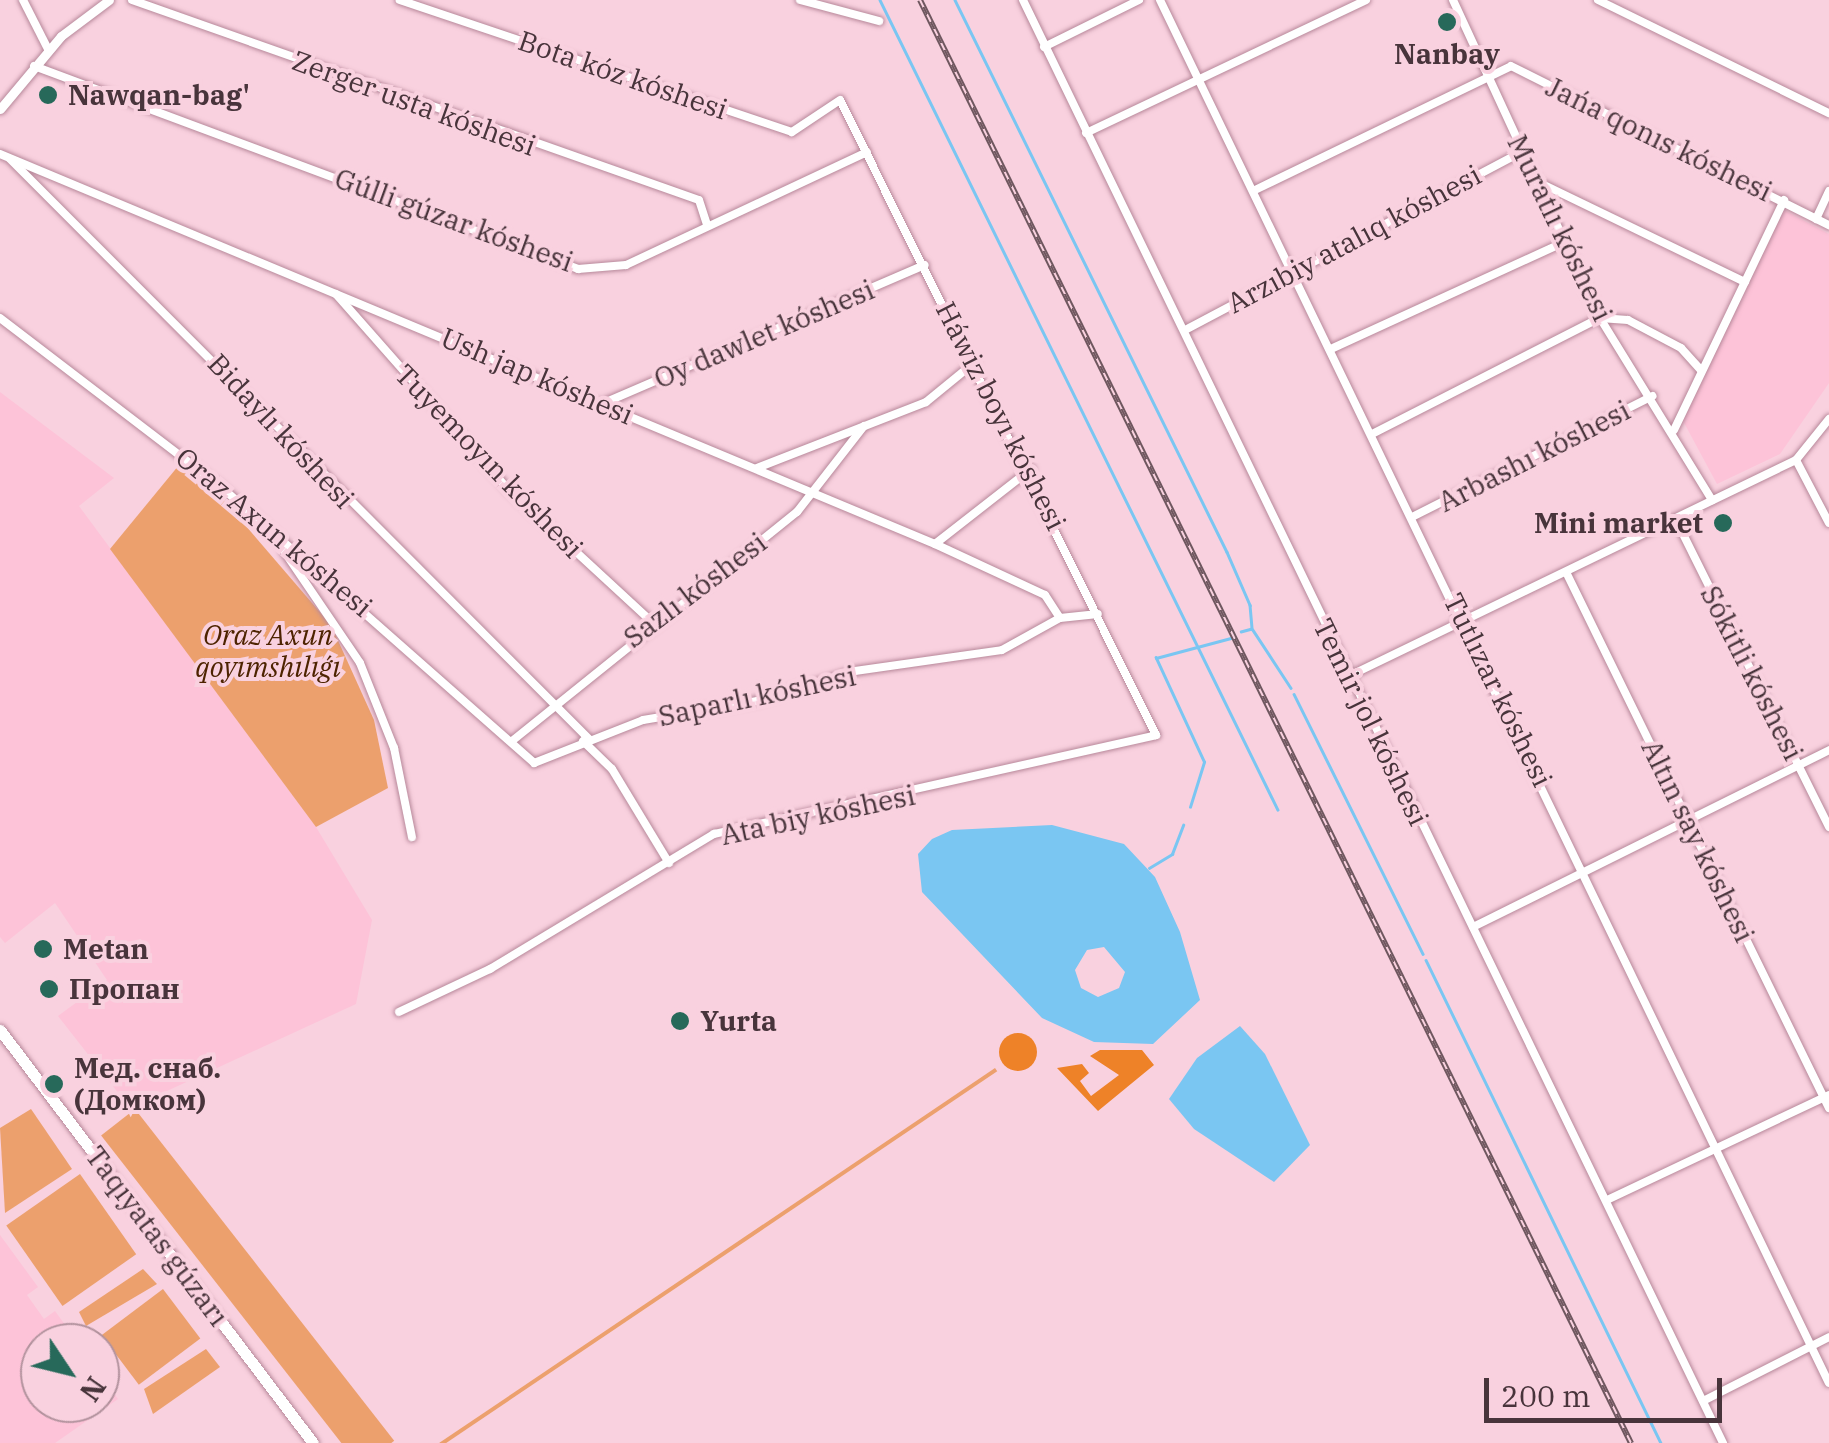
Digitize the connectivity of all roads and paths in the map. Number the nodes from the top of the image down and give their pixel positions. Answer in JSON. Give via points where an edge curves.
{"nodes":[{"id":1,"x":23,"y":0,"type":"edge"},
{"id":2,"x":109,"y":0,"type":"edge"},
{"id":3,"x":132,"y":0,"type":"edge"},
{"id":4,"x":400,"y":0,"type":"edge"},
{"id":5,"x":800,"y":0,"type":"edge"},
{"id":6,"x":1023,"y":0,"type":"edge"},
{"id":7,"x":1138,"y":0,"type":"edge"},
{"id":8,"x":1160,"y":0,"type":"edge"},
{"id":9,"x":1366,"y":0,"type":"edge"},
{"id":10,"x":1454,"y":0,"type":"edge"},
{"id":11,"x":1598,"y":0,"type":"edge"},
{"id":12,"x":879,"y":21,"type":"dead end"},
{"id":13,"x":1044,"y":47,"type":"junction"},
{"id":14,"x":48,"y":49,"type":"junction"},
{"id":15,"x":34,"y":66,"type":"junction"},
{"id":16,"x":1488,"y":75,"type":"junction"},
{"id":17,"x":1196,"y":78,"type":"junction"},
{"id":18,"x":840,"y":100,"type":"joint"},
{"id":19,"x":0,"y":110,"type":"edge"},
{"id":20,"x":1829,"y":114,"type":"edge"},
{"id":21,"x":1086,"y":133,"type":"junction"},
{"id":22,"x":867,"y":152,"type":"junction"},
{"id":23,"x":1523,"y":152,"type":"junction"},
{"id":24,"x":3,"y":155,"type":"edge"},
{"id":25,"x":1538,"y":182,"type":"junction"},
{"id":26,"x":1255,"y":190,"type":"junction"},
{"id":27,"x":1829,"y":191,"type":"edge"},
{"id":28,"x":1784,"y":200,"type":"junction"},
{"id":29,"x":1816,"y":219,"type":"junction"},
{"id":30,"x":707,"y":225,"type":"junction"},
{"id":31,"x":1829,"y":225,"type":"edge"},
{"id":32,"x":1565,"y":242,"type":"junction"},
{"id":33,"x":924,"y":265,"type":"junction"},
{"id":34,"x":1294,"y":268,"type":"junction"},
{"id":35,"x":1745,"y":282,"type":"junction"},
{"id":36,"x":336,"y":293,"type":"junction"},
{"id":37,"x":0,"y":318,"type":"edge"},
{"id":38,"x":1600,"y":318,"type":"junction"},
{"id":39,"x":1187,"y":328,"type":"junction"},
{"id":40,"x":1332,"y":348,"type":"junction"},
{"id":41,"x":975,"y":362,"type":"junction"},
{"id":42,"x":1701,"y":370,"type":"junction"},
{"id":43,"x":1654,"y":396,"type":"junction"},
{"id":44,"x":604,"y":403,"type":"junction"},
{"id":45,"x":1829,"y":419,"type":"edge"},
{"id":46,"x":864,"y":426,"type":"junction"},
{"id":47,"x":1674,"y":430,"type":"junction"},
{"id":48,"x":1374,"y":434,"type":"junction"},
{"id":49,"x":1796,"y":460,"type":"junction"},
{"id":50,"x":756,"y":468,"type":"junction"},
{"id":51,"x":1031,"y":469,"type":"junction"},
{"id":52,"x":808,"y":493,"type":"junction"},
{"id":53,"x":1712,"y":500,"type":"junction"},
{"id":54,"x":1414,"y":516,"type":"junction"},
{"id":55,"x":1676,"y":520,"type":"junction"},
{"id":56,"x":1829,"y":523,"type":"edge"},
{"id":57,"x":278,"y":543,"type":"junction"},
{"id":58,"x":935,"y":544,"type":"junction"},
{"id":59,"x":1567,"y":574,"type":"junction"},
{"id":60,"x":1098,"y":614,"type":"junction"},
{"id":61,"x":1060,"y":618,"type":"junction"},
{"id":62,"x":651,"y":621,"type":"junction"},
{"id":63,"x":1466,"y":625,"type":"junction"},
{"id":64,"x":1346,"y":677,"type":"junction"},
{"id":65,"x":558,"y":703,"type":"junction"},
{"id":66,"x":1156,"y":735,"type":"joint"},
{"id":67,"x":586,"y":740,"type":"junction"},
{"id":68,"x":512,"y":741,"type":"junction"},
{"id":69,"x":1829,"y":750,"type":"edge"},
{"id":70,"x":534,"y":762,"type":"joint"},
{"id":71,"x":1797,"y":762,"type":"junction"},
{"id":72,"x":1688,"y":818,"type":"junction"},
{"id":73,"x":1829,"y":827,"type":"edge"},
{"id":74,"x":412,"y":837,"type":"dead end"},
{"id":75,"x":669,"y":863,"type":"junction"},
{"id":76,"x":1585,"y":872,"type":"junction"},
{"id":77,"x":1474,"y":926,"type":"junction"},
{"id":78,"x":399,"y":1012,"type":"dead end"},
{"id":79,"x":0,"y":1030,"type":"edge"},
{"id":80,"x":1827,"y":1097,"type":"edge"},
{"id":81,"x":1829,"y":1108,"type":"edge"},
{"id":82,"x":1716,"y":1151,"type":"junction"},
{"id":83,"x":1607,"y":1200,"type":"junction"},
{"id":84,"x":1829,"y":1337,"type":"edge"},
{"id":85,"x":1810,"y":1346,"type":"junction"},
{"id":86,"x":1829,"y":1383,"type":"edge"},
{"id":87,"x":1703,"y":1401,"type":"junction"},
{"id":88,"x":314,"y":1443,"type":"edge"},
{"id":89,"x":1723,"y":1443,"type":"edge"}],
"edges":[{"from":1,"to":14,"type":"street"},
{"from":2,"to":14,"type":"street"},
{"from":3,"to":30,"type":"street","name":"Zerger usta kóshesi","via":[[699,200]]},
{"from":4,"to":18,"type":"street","name":"Bota kóz kóshesi","via":[[792,132]]},
{"from":5,"to":12,"type":"street"},
{"from":6,"to":13,"type":"street","name":"Temir jol kóshesi"},
{"from":7,"to":13,"type":"street"},
{"from":8,"to":17,"type":"street","name":"Tutlızar kóshesi"},
{"from":9,"to":17,"type":"street"},
{"from":10,"to":16,"type":"street","name":"Muratlı kóshesi"},
{"from":11,"to":20,"type":"street"},
{"from":13,"to":21,"type":"street","name":"Temir jol kóshesi"},
{"from":14,"to":15,"type":"street"},
{"from":15,"to":19,"type":"street"},
{"from":15,"to":30,"type":"street","name":"Gúlli gúzar kóshesi","via":[[578,269],[626,265]]},
{"from":16,"to":23,"type":"street","name":"Muratlı kóshesi"},
{"from":16,"to":26,"type":"street"},
{"from":16,"to":28,"type":"street","name":"Jańa qonıs kóshesi","via":[[1511,66]]},
{"from":17,"to":21,"type":"street"},
{"from":17,"to":26,"type":"street","name":"Tutlızar kóshesi"},
{"from":18,"to":22,"type":"street","name":"Háwiz boyı kóshesi"},
{"from":21,"to":39,"type":"street","name":"Temir jol kóshesi"},
{"from":22,"to":30,"type":"street","name":"Gúlli gúzar kóshesi"},
{"from":22,"to":33,"type":"street","name":"Háwiz boyı kóshesi"},
{"from":23,"to":25,"type":"street","name":"Muratlı kóshesi"},
{"from":23,"to":34,"type":"street","name":"Arzıbiy atalıq kóshesi"},
{"from":24,"to":36,"type":"street","name":"Ush jap kóshesi"},
{"from":24,"to":65,"type":"street","name":"Bidaylı kóshesi","via":[[142,283],[389,548]]},
{"from":25,"to":32,"type":"street","name":"Muratlı kóshesi"},
{"from":25,"to":35,"type":"street"},
{"from":26,"to":34,"type":"street","name":"Tutlızar kóshesi"},
{"from":27,"to":29,"type":"street"},
{"from":28,"to":29,"type":"street","name":"Jańa qonıs kóshesi"},
{"from":28,"to":35,"type":"street"},
{"from":29,"to":31,"type":"street","name":"Jańa qonıs kóshesi"},
{"from":32,"to":38,"type":"street","name":"Muratlı kóshesi"},
{"from":32,"to":40,"type":"street"},
{"from":33,"to":41,"type":"street","name":"Háwiz boyı kóshesi"},
{"from":33,"to":44,"type":"street","name":"Oy dawlet kóshesi"},
{"from":34,"to":39,"type":"street","name":"Arzıbiy atalıq kóshesi"},
{"from":34,"to":40,"type":"street","name":"Tutlızar kóshesi"},
{"from":35,"to":42,"type":"street"},
{"from":36,"to":44,"type":"street","name":"Ush jap kóshesi"},
{"from":36,"to":62,"type":"street","name":"Tuyemoyın kóshesi","via":[[509,490]]},
{"from":37,"to":57,"type":"street","name":"Oraz Axun kóshesi","via":[[220,486]]},
{"from":38,"to":42,"type":"street","via":[[1641,327]]},
{"from":38,"to":43,"type":"street","name":"Muratlı kóshesi"},
{"from":38,"to":48,"type":"street"},
{"from":39,"to":64,"type":"street","name":"Temir jol kóshesi"},
{"from":40,"to":48,"type":"street","name":"Tutlızar kóshesi"},
{"from":41,"to":46,"type":"street","name":"Sazlı kóshesi","via":[[926,402]]},
{"from":41,"to":51,"type":"street","name":"Háwiz boyı kóshesi"},
{"from":42,"to":47,"type":"street"},
{"from":43,"to":47,"type":"street","name":"Muratlı kóshesi"},
{"from":43,"to":54,"type":"street","name":"Arbashı kóshesi"},
{"from":44,"to":50,"type":"street","name":"Ush jap kóshesi"},
{"from":45,"to":49,"type":"street"},
{"from":46,"to":50,"type":"street","name":"Sazlı kóshesi"},
{"from":46,"to":52,"type":"street","name":"Sazlı kóshesi"},
{"from":47,"to":53,"type":"street","name":"Muratlı kóshesi"},
{"from":48,"to":54,"type":"street","name":"Tutlızar kóshesi"},
{"from":49,"to":53,"type":"street"},
{"from":49,"to":56,"type":"street"},
{"from":50,"to":52,"type":"street","name":"Ush jap kóshesi"},
{"from":51,"to":58,"type":"street"},
{"from":51,"to":60,"type":"street","name":"Háwiz boyı kóshesi"},
{"from":52,"to":58,"type":"street","name":"Ush jap kóshesi"},
{"from":52,"to":62,"type":"street","name":"Sazlı kóshesi","via":[[777,529]]},
{"from":53,"to":55,"type":"street"},
{"from":54,"to":63,"type":"street","name":"Tutlızar kóshesi"},
{"from":55,"to":59,"type":"street"},
{"from":55,"to":71,"type":"street","name":"Sókitli kóshesi"},
{"from":57,"to":68,"type":"street","name":"Oraz Axun kóshesi"},
{"from":57,"to":74,"type":"street","via":[[360,664],[394,748]]},
{"from":58,"to":61,"type":"street","name":"Ush jap kóshesi","via":[[1045,596]]},
{"from":59,"to":63,"type":"street"},
{"from":59,"to":72,"type":"street","name":"Altın say kóshesi"},
{"from":60,"to":61,"type":"street","name":"Saparlı kóshesi"},
{"from":60,"to":66,"type":"street","name":"Háwiz boyı kóshesi"},
{"from":61,"to":67,"type":"street","name":"Saparlı kóshesi","via":[[1002,650],[855,671]]},
{"from":62,"to":65,"type":"street","name":"Sazlı kóshesi"},
{"from":63,"to":64,"type":"street"},
{"from":63,"to":76,"type":"street","name":"Tutlızar kóshesi"},
{"from":64,"to":77,"type":"street","name":"Temir jol kóshesi"},
{"from":65,"to":67,"type":"street","name":"Bidaylı kóshesi"},
{"from":65,"to":68,"type":"street","name":"Sazlı kóshesi"},
{"from":66,"to":75,"type":"street","name":"Ata biy kóshesi","via":[[714,834]]},
{"from":67,"to":70,"type":"street","name":"Saparlı kóshesi"},
{"from":67,"to":75,"type":"street","name":"Bidaylı kóshesi","via":[[612,769]]},
{"from":68,"to":70,"type":"street","name":"Oraz Axun kóshesi"},
{"from":69,"to":71,"type":"street"},
{"from":71,"to":72,"type":"street"},
{"from":71,"to":73,"type":"street","name":"Sókitli kóshesi"},
{"from":72,"to":76,"type":"street"},
{"from":72,"to":80,"type":"street","name":"Altın say kóshesi"},
{"from":75,"to":78,"type":"street","name":"Ata biy kóshesi"},
{"from":76,"to":77,"type":"street"},
{"from":76,"to":82,"type":"street","name":"Tutlızar kóshesi"},
{"from":77,"to":83,"type":"street","name":"Temir jol kóshesi"},
{"from":79,"to":88,"type":"highway","name":"Taqıyatas gúzarı"},
{"from":80,"to":81,"type":"street","name":"Altın say kóshesi"},
{"from":80,"to":82,"type":"street"},
{"from":82,"to":83,"type":"street"},
{"from":82,"to":85,"type":"street","name":"Tutlızar kóshesi"},
{"from":83,"to":87,"type":"street","name":"Temir jol kóshesi"},
{"from":84,"to":85,"type":"street"},
{"from":85,"to":86,"type":"street","name":"Tutlızar kóshesi"},
{"from":85,"to":87,"type":"street"},
{"from":87,"to":89,"type":"street","name":"Temir jol kóshesi"}]}
